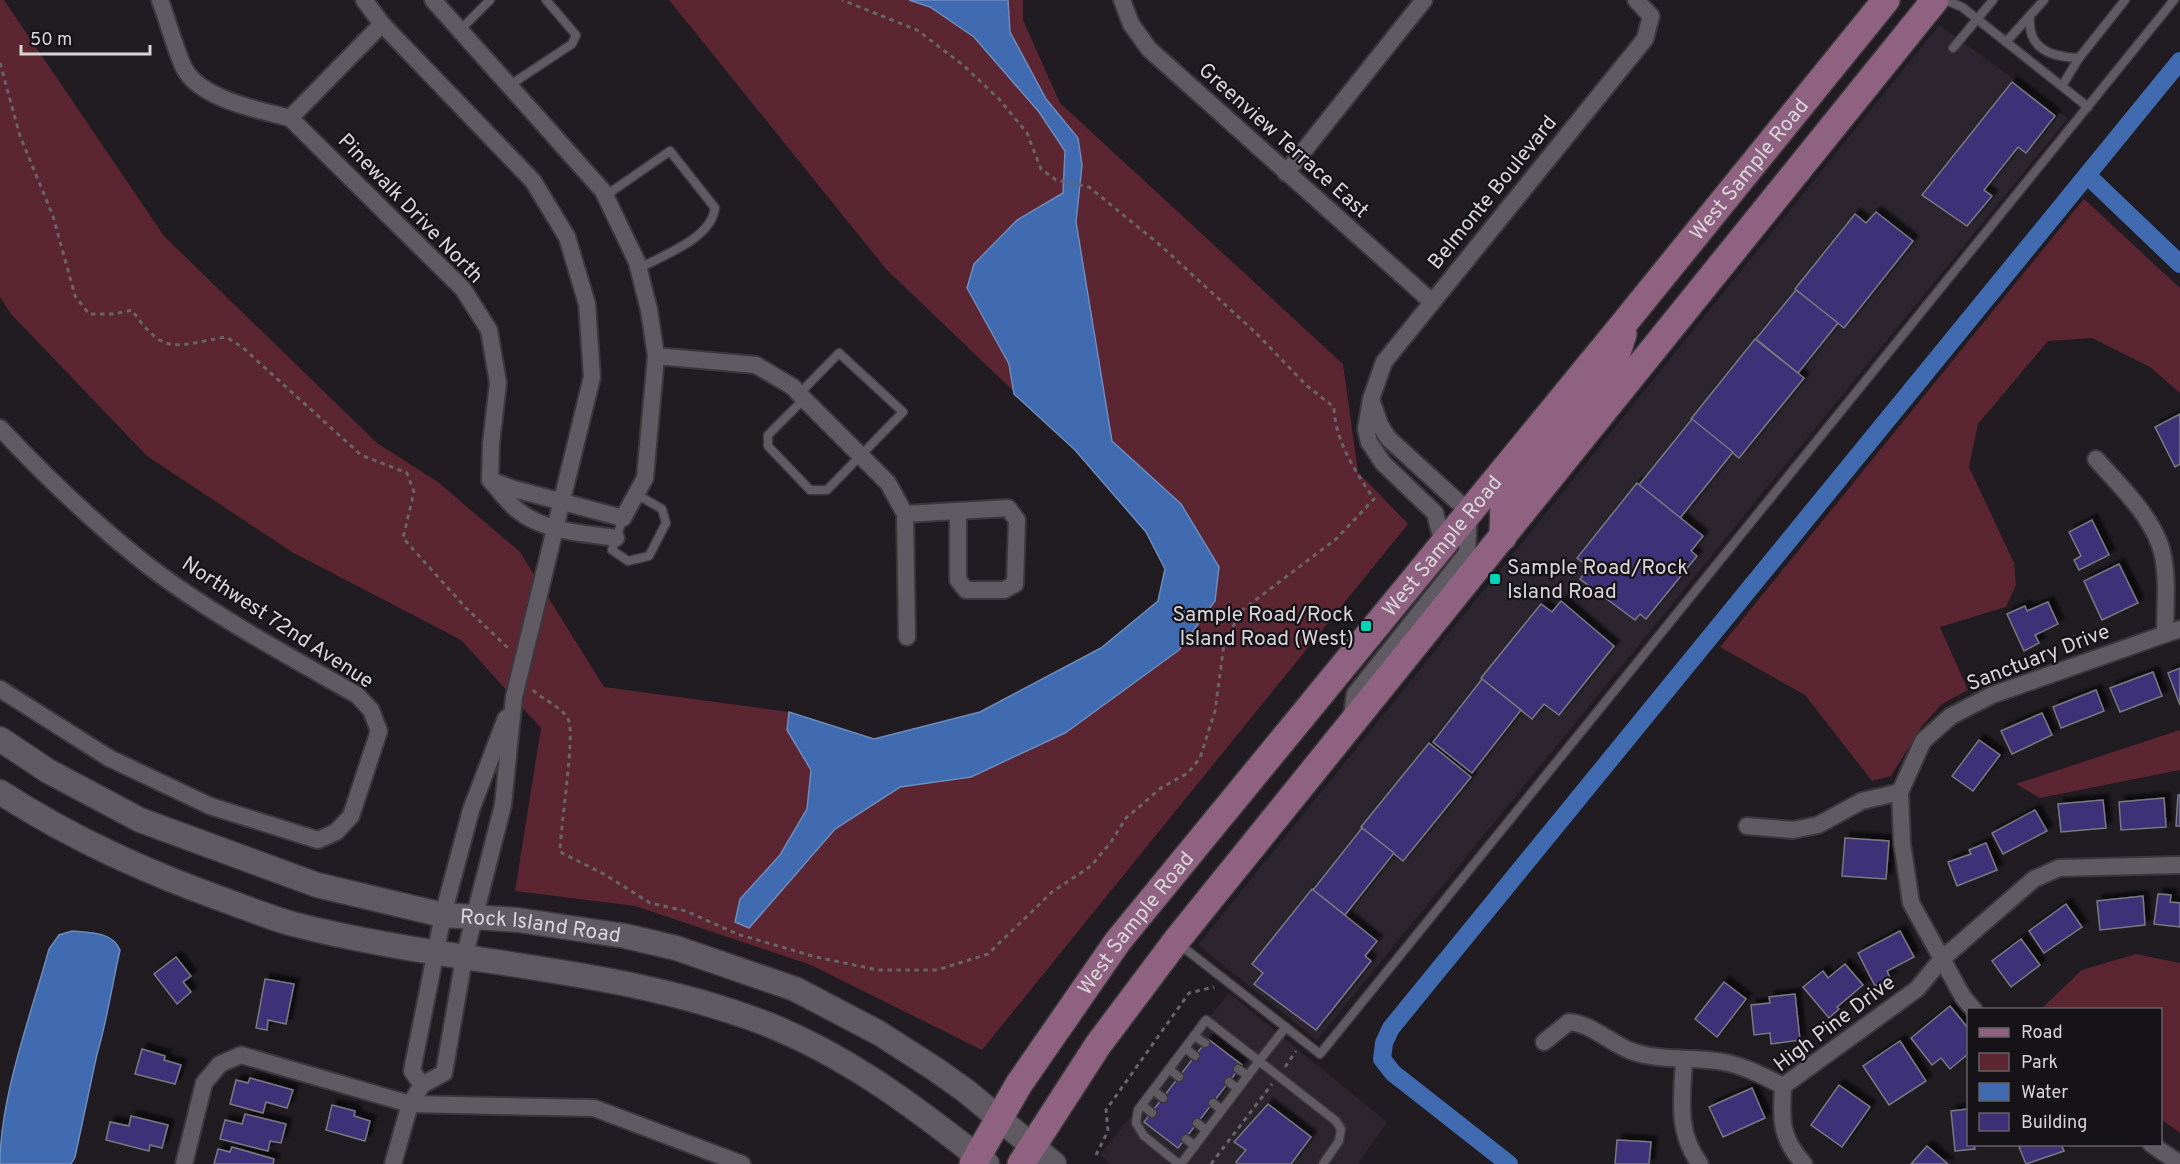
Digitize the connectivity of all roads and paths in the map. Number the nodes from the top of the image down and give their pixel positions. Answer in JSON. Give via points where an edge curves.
{"nodes":[{"id":1,"x":160,"y":0,"type":"edge"},
{"id":2,"x":364,"y":0,"type":"edge"},
{"id":3,"x":433,"y":0,"type":"edge"},
{"id":4,"x":490,"y":0,"type":"edge"},
{"id":5,"x":546,"y":0,"type":"edge"},
{"id":6,"x":842,"y":0,"type":"edge"},
{"id":7,"x":1122,"y":0,"type":"edge"},
{"id":8,"x":1424,"y":0,"type":"edge"},
{"id":9,"x":1636,"y":0,"type":"edge"},
{"id":10,"x":1886,"y":0,"type":"edge"},
{"id":11,"x":1935,"y":0,"type":"edge"},
{"id":12,"x":1945,"y":0,"type":"edge"},
{"id":13,"x":1993,"y":0,"type":"edge"},
{"id":14,"x":2044,"y":0,"type":"edge"},
{"id":15,"x":2125,"y":0,"type":"edge"},
{"id":16,"x":2174,"y":0,"type":"edge"},
{"id":17,"x":2030,"y":17,"type":"junction"},
{"id":18,"x":1977,"y":20,"type":"junction"},
{"id":19,"x":382,"y":24,"type":"junction"},
{"id":20,"x":1865,"y":26,"type":"junction"},
{"id":21,"x":460,"y":30,"type":"junction"},
{"id":22,"x":2006,"y":42,"type":"junction"},
{"id":23,"x":1953,"y":48,"type":"dead end"},
{"id":24,"x":2079,"y":58,"type":"junction"},
{"id":25,"x":0,"y":63,"type":"edge"},
{"id":26,"x":510,"y":85,"type":"junction"},
{"id":27,"x":2062,"y":86,"type":"junction"},
{"id":28,"x":2088,"y":107,"type":"junction"},
{"id":29,"x":290,"y":118,"type":"junction"},
{"id":30,"x":1818,"y":146,"type":"junction"},
{"id":31,"x":1286,"y":174,"type":"junction"},
{"id":32,"x":605,"y":196,"type":"junction"},
{"id":33,"x":638,"y":269,"type":"junction"},
{"id":34,"x":1432,"y":302,"type":"junction"},
{"id":35,"x":1626,"y":321,"type":"junction"},
{"id":36,"x":656,"y":356,"type":"junction"},
{"id":37,"x":802,"y":396,"type":"junction"},
{"id":38,"x":1371,"y":399,"type":"junction"},
{"id":39,"x":0,"y":428,"type":"edge"},
{"id":40,"x":861,"y":456,"type":"junction"},
{"id":41,"x":2096,"y":459,"type":"dead end"},
{"id":42,"x":490,"y":480,"type":"junction"},
{"id":43,"x":636,"y":494,"type":"junction"},
{"id":44,"x":564,"y":501,"type":"junction"},
{"id":45,"x":958,"y":511,"type":"junction"},
{"id":46,"x":1470,"y":512,"type":"junction"},
{"id":47,"x":906,"y":514,"type":"junction"},
{"id":48,"x":623,"y":518,"type":"junction"},
{"id":49,"x":556,"y":529,"type":"junction"},
{"id":50,"x":1503,"y":537,"type":"junction"},
{"id":51,"x":616,"y":538,"type":"junction"},
{"id":52,"x":1443,"y":544,"type":"junction"},
{"id":53,"x":2173,"y":631,"type":"edge"},
{"id":54,"x":907,"y":637,"type":"dead end"},
{"id":55,"x":519,"y":674,"type":"junction"},
{"id":56,"x":0,"y":689,"type":"edge"},
{"id":57,"x":514,"y":698,"type":"junction"},
{"id":58,"x":1351,"y":722,"type":"junction"},
{"id":59,"x":2,"y":743,"type":"edge"},
{"id":60,"x":0,"y":792,"type":"edge"},
{"id":61,"x":1900,"y":792,"type":"junction"},
{"id":62,"x":1747,"y":826,"type":"dead end"},
{"id":63,"x":2180,"y":865,"type":"edge"},
{"id":64,"x":443,"y":915,"type":"junction"},
{"id":65,"x":474,"y":919,"type":"junction"},
{"id":66,"x":1176,"y":941,"type":"junction"},
{"id":67,"x":435,"y":953,"type":"junction"},
{"id":68,"x":464,"y":958,"type":"junction"},
{"id":69,"x":1942,"y":959,"type":"junction"},
{"id":70,"x":1973,"y":1008,"type":"edge"},
{"id":71,"x":1286,"y":1027,"type":"junction"},
{"id":72,"x":1194,"y":1036,"type":"junction"},
{"id":73,"x":1544,"y":1042,"type":"dead end"},
{"id":74,"x":1205,"y":1043,"type":"dead end"},
{"id":75,"x":1185,"y":1048,"type":"junction"},
{"id":76,"x":1195,"y":1056,"type":"dead end"},
{"id":77,"x":1684,"y":1060,"type":"junction"},
{"id":78,"x":1259,"y":1061,"type":"junction"},
{"id":79,"x":1169,"y":1069,"type":"junction"},
{"id":80,"x":1238,"y":1069,"type":"dead end"},
{"id":81,"x":1248,"y":1076,"type":"junction"},
{"id":82,"x":1179,"y":1077,"type":"dead end"},
{"id":83,"x":1229,"y":1082,"type":"dead end"},
{"id":84,"x":422,"y":1085,"type":"junction"},
{"id":85,"x":1783,"y":1086,"type":"junction"},
{"id":86,"x":1238,"y":1089,"type":"junction"},
{"id":87,"x":1153,"y":1090,"type":"junction"},
{"id":88,"x":1163,"y":1098,"type":"dead end"},
{"id":89,"x":1213,"y":1103,"type":"dead end"},
{"id":90,"x":410,"y":1104,"type":"junction"},
{"id":91,"x":1142,"y":1105,"type":"junction"},
{"id":92,"x":1222,"y":1110,"type":"junction"},
{"id":93,"x":1152,"y":1113,"type":"dead end"},
{"id":94,"x":1001,"y":1119,"type":"junction"},
{"id":95,"x":1197,"y":1123,"type":"dead end"},
{"id":96,"x":1206,"y":1130,"type":"junction"},
{"id":97,"x":1186,"y":1139,"type":"dead end"},
{"id":98,"x":1195,"y":1146,"type":"junction"},
{"id":99,"x":2154,"y":1146,"type":"edge"},
{"id":100,"x":1027,"y":1155,"type":"edge"},
{"id":101,"x":980,"y":1161,"type":"edge"},
{"id":102,"x":184,"y":1164,"type":"edge"},
{"id":103,"x":393,"y":1164,"type":"edge"},
{"id":104,"x":742,"y":1164,"type":"edge"},
{"id":105,"x":1054,"y":1164,"type":"edge"},
{"id":106,"x":1180,"y":1164,"type":"edge"},
{"id":107,"x":1323,"y":1164,"type":"edge"},
{"id":108,"x":1700,"y":1164,"type":"edge"},
{"id":109,"x":1803,"y":1164,"type":"edge"},
{"id":110,"x":2180,"y":1164,"type":"edge"}],
"edges":[{"from":1,"to":29,"type":"street","name":"Pinewalk Drive North","via":[[184,68],[199,84],[229,102]]},
{"from":2,"to":19,"type":"street"},
{"from":3,"to":21,"type":"street"},
{"from":4,"to":21,"type":"lane"},
{"from":5,"to":26,"type":"lane","via":[[576,35],[572,44]]},
{"from":6,"to":55,"type":"path","via":[[917,30],[963,65],[1027,133],[1041,169],[1056,180],[1089,187],[1160,245],[1257,334],[1307,386],[1334,407],[1335,423],[1352,466],[1374,499],[1336,539],[1241,611],[1224,644],[1215,711],[1200,758],[1188,773],[1161,788],[1126,818],[1091,866],[1052,892],[988,954],[937,970],[878,970],[737,934],[686,911],[650,903],[604,873],[560,852],[572,735],[569,719],[535,693]]},
{"from":7,"to":31,"type":"street","name":"Greenview Terrace East","via":[[1131,24],[1149,49]]},
{"from":8,"to":31,"type":"street"},
{"from":9,"to":34,"type":"street","name":"Belmonte Boulevard","via":[[1651,16],[1645,39]]},
{"from":10,"to":20,"type":"main road","name":"West Sample Road"},
{"from":11,"to":30,"type":"main road","name":"West Sample Road"},
{"from":12,"to":18,"type":"lane"},
{"from":13,"to":18,"type":"lane"},
{"from":14,"to":17,"type":"lane"},
{"from":15,"to":24,"type":"lane"},
{"from":16,"to":28,"type":"lane"},
{"from":17,"to":22,"type":"lane"},
{"from":17,"to":24,"type":"lane","via":[[2029,28],[2037,46],[2052,55]]},
{"from":18,"to":22,"type":"lane"},
{"from":18,"to":23,"type":"lane"},
{"from":19,"to":29,"type":"street"},
{"from":19,"to":44,"type":"street","via":[[533,181],[567,237],[588,304],[592,377]]},
{"from":20,"to":30,"type":"main road","via":[[1865,51],[1820,109]]},
{"from":20,"to":35,"type":"main road","name":"West Sample Road"},
{"from":21,"to":26,"type":"street"},
{"from":22,"to":27,"type":"lane"},
{"from":24,"to":27,"type":"lane"},
{"from":25,"to":55,"type":"path","via":[[20,136],[53,216],[75,296],[89,314],[132,310],[151,337],[181,347],[226,336],[361,455],[406,473],[414,492],[404,538],[465,607],[507,646]]},
{"from":26,"to":32,"type":"street"},
{"from":27,"to":28,"type":"lane"},
{"from":28,"to":71,"type":"lane","via":[[1320,1054]]},
{"from":29,"to":42,"type":"street","name":"Pinewalk Drive North","via":[[463,289],[489,330],[498,383]]},
{"from":30,"to":50,"type":"main road","name":"West Sample Road"},
{"from":31,"to":34,"type":"street","name":"Greenview Terrace East"},
{"from":32,"to":33,"type":"street"},
{"from":32,"to":33,"type":"lane","via":[[670,151],[715,208],[706,228]]},
{"from":33,"to":36,"type":"street","via":[[650,310]]},
{"from":34,"to":38,"type":"street","name":"Belmonte Boulevard","via":[[1384,362]]},
{"from":35,"to":46,"type":"main road","name":"West Sample Road"},
{"from":35,"to":50,"type":"main road","via":[[1612,368],[1504,500]]},
{"from":36,"to":37,"type":"street","via":[[756,365]]},
{"from":36,"to":43,"type":"street","via":[[645,478]]},
{"from":37,"to":40,"type":"street"},
{"from":37,"to":40,"type":"lane","via":[[768,435],[768,446],[810,490],[828,490]]},
{"from":37,"to":40,"type":"lane","via":[[838,353],[903,412]]},
{"from":38,"to":46,"type":"street","via":[[1388,438]]},
{"from":38,"to":52,"type":"street","name":"Belmonte Boulevard","via":[[1366,429],[1369,442],[1383,464],[1435,513]]},
{"from":39,"to":56,"type":"street","name":"Northwest 72nd Avenue","via":[[50,482],[151,567],[242,630],[357,695],[371,710],[379,731],[351,816],[336,832],[318,840],[210,806],[109,758]]},
{"from":40,"to":47,"type":"street","via":[[888,483]]},
{"from":41,"to":53,"type":"street","via":[[2150,522],[2161,547]]},
{"from":42,"to":44,"type":"street"},
{"from":42,"to":49,"type":"street","via":[[517,509]]},
{"from":43,"to":48,"type":"street"},
{"from":43,"to":51,"type":"lane","via":[[662,509],[666,523],[660,538],[649,556],[628,561],[612,550]]},
{"from":44,"to":48,"type":"street"},
{"from":44,"to":49,"type":"street"},
{"from":45,"to":45,"type":"street","via":[[1008,508],[1017,520],[1014,584],[1004,590],[966,590],[958,580]]},
{"from":45,"to":47,"type":"street"},
{"from":46,"to":52,"type":"main road","name":"West Sample Road"},
{"from":46,"to":58,"type":"street","via":[[1467,553],[1355,694]]},
{"from":47,"to":54,"type":"street"},
{"from":48,"to":51,"type":"lane"},
{"from":49,"to":51,"type":"street"},
{"from":49,"to":55,"type":"street"},
{"from":50,"to":58,"type":"main road","name":"West Sample Road"},
{"from":52,"to":94,"type":"main road","name":"West Sample Road","via":[[1118,941],[1019,1084]]},
{"from":53,"to":61,"type":"street","name":"Sanctuary Drive","via":[[1992,695],[1952,716],[1923,741]]},
{"from":55,"to":57,"type":"street"},
{"from":57,"to":64,"type":"street","via":[[471,810]]},
{"from":57,"to":65,"type":"street","via":[[503,805]]},
{"from":58,"to":66,"type":"main road","name":"West Sample Road"},
{"from":59,"to":64,"type":"main road","name":"Rock Island Road","via":[[140,820],[317,885]]},
{"from":60,"to":67,"type":"main road","name":"Rock Island Road","via":[[54,827],[153,875],[292,924]]},
{"from":61,"to":62,"type":"street","via":[[1862,801],[1818,825],[1793,830]]},
{"from":61,"to":69,"type":"street","name":"Sanctuary Drive","via":[[1902,843],[1911,903]]},
{"from":63,"to":69,"type":"street","name":"High Pine Drive","via":[[2059,868],[2034,879]]},
{"from":64,"to":65,"type":"main road","name":"Rock Island Road"},
{"from":64,"to":67,"type":"street"},
{"from":65,"to":68,"type":"street"},
{"from":65,"to":94,"type":"main road","name":"Rock Island Road","via":[[518,920],[625,936],[676,948],[786,986],[879,1033],[958,1085]]},
{"from":66,"to":71,"type":"lane"},
{"from":66,"to":100,"type":"main road","name":"West Sample Road","via":[[1098,1045]]},
{"from":67,"to":68,"type":"main road","name":"Rock Island Road"},
{"from":67,"to":84,"type":"street","via":[[412,1071]]},
{"from":68,"to":84,"type":"street","via":[[444,1073]]},
{"from":68,"to":101,"type":"main road","name":"Rock Island Road","via":[[629,983],[747,1017],[847,1064],[899,1097]]},
{"from":69,"to":70,"type":"street","name":"Sanctuary Drive"},
{"from":69,"to":85,"type":"street","name":"High Pine Drive","via":[[1917,989]]},
{"from":71,"to":78,"type":"lane"},
{"from":72,"to":74,"type":"lane"},
{"from":72,"to":75,"type":"lane"},
{"from":72,"to":78,"type":"lane","via":[[1206,1020]]},
{"from":73,"to":77,"type":"street","via":[[1569,1022],[1582,1023],[1628,1050],[1648,1057]]},
{"from":75,"to":76,"type":"lane"},
{"from":75,"to":79,"type":"lane"},
{"from":77,"to":85,"type":"street","via":[[1722,1062],[1752,1070]]},
{"from":77,"to":108,"type":"street","via":[[1680,1119],[1690,1151]]},
{"from":78,"to":81,"type":"lane"},
{"from":78,"to":107,"type":"lane","via":[[1341,1129],[1339,1142]]},
{"from":79,"to":82,"type":"lane"},
{"from":79,"to":87,"type":"lane"},
{"from":80,"to":81,"type":"lane"},
{"from":81,"to":86,"type":"lane"},
{"from":83,"to":86,"type":"lane"},
{"from":84,"to":90,"type":"street"},
{"from":85,"to":109,"type":"street","name":"High Pine Drive","via":[[1780,1123]]},
{"from":86,"to":92,"type":"lane"},
{"from":87,"to":88,"type":"lane"},
{"from":87,"to":91,"type":"lane"},
{"from":89,"to":92,"type":"lane"},
{"from":90,"to":102,"type":"street","via":[[241,1055],[220,1064],[204,1083]]},
{"from":90,"to":103,"type":"street"},
{"from":90,"to":104,"type":"street","via":[[594,1108]]},
{"from":91,"to":93,"type":"lane"},
{"from":91,"to":106,"type":"lane","via":[[1136,1123],[1144,1136]]},
{"from":92,"to":96,"type":"lane"},
{"from":94,"to":100,"type":"main road","name":"Rock Island Road"},
{"from":94,"to":101,"type":"main road","name":"West Sample Road"},
{"from":95,"to":96,"type":"lane"},
{"from":96,"to":98,"type":"lane"},
{"from":97,"to":98,"type":"lane"},
{"from":98,"to":106,"type":"lane"},
{"from":99,"to":110,"type":"street"},
{"from":100,"to":105,"type":"main road","name":"Rock Island Road"}]}
